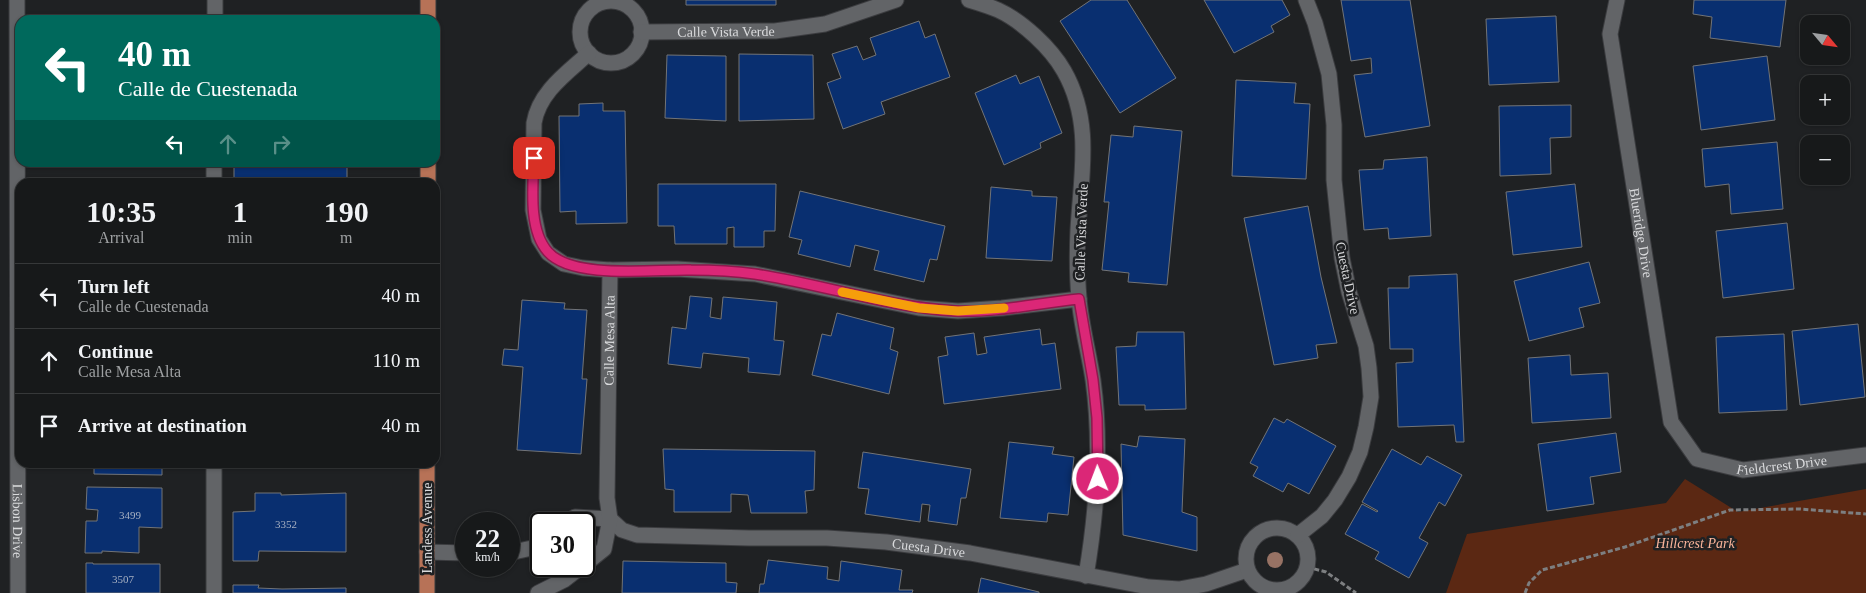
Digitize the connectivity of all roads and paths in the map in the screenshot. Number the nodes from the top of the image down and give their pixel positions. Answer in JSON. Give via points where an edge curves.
{"nodes":[{"id":1,"x":16,"y":0,"type":"edge"},
{"id":2,"x":215,"y":0,"type":"edge"},
{"id":3,"x":428,"y":0,"type":"edge"},
{"id":4,"x":610,"y":0,"type":"edge"},
{"id":5,"x":896,"y":0,"type":"edge"},
{"id":6,"x":970,"y":0,"type":"edge"},
{"id":7,"x":1306,"y":0,"type":"edge"},
{"id":8,"x":1617,"y":0,"type":"edge"},
{"id":9,"x":16,"y":15,"type":"edge"},
{"id":10,"x":214,"y":15,"type":"edge"},
{"id":11,"x":428,"y":15,"type":"edge"},
{"id":12,"x":641,"y":32,"type":"junction"},
{"id":13,"x":589,"y":53,"type":"junction"},
{"id":14,"x":610,"y":270,"type":"junction"},
{"id":15,"x":1079,"y":299,"type":"junction"},
{"id":16,"x":1866,"y":455,"type":"edge"},
{"id":17,"x":1697,"y":459,"type":"joint"},
{"id":18,"x":18,"y":468,"type":"edge"},
{"id":19,"x":214,"y":468,"type":"edge"},
{"id":20,"x":427,"y":468,"type":"edge"},
{"id":21,"x":1866,"y":514,"type":"edge"},
{"id":22,"x":595,"y":518,"type":"edge"},
{"id":23,"x":610,"y":519,"type":"junction"},
{"id":24,"x":1298,"y":535,"type":"junction"},
{"id":25,"x":427,"y":552,"type":"junction"},
{"id":26,"x":455,"y":552,"type":"edge"},
{"id":27,"x":595,"y":556,"type":"edge"},
{"id":28,"x":1307,"y":567,"type":"junction"},
{"id":29,"x":1247,"y":570,"type":"junction"},
{"id":30,"x":1086,"y":576,"type":"junction"},
{"id":31,"x":568,"y":577,"type":"edge"},
{"id":32,"x":18,"y":593,"type":"edge"},
{"id":33,"x":214,"y":593,"type":"edge"},
{"id":34,"x":427,"y":593,"type":"edge"},
{"id":35,"x":538,"y":593,"type":"edge"},
{"id":36,"x":1356,"y":593,"type":"edge"},
{"id":37,"x":1525,"y":593,"type":"edge"}],
"edges":[{"from":1,"to":9,"type":"street","name":"Lisbon Drive"},
{"from":2,"to":10,"type":"street"},
{"from":3,"to":11,"type":"main road"},
{"from":4,"to":12,"type":"street","via":[[632,10]]},
{"from":4,"to":13,"type":"street","via":[[594,6],[582,20],[580,38]]},
{"from":5,"to":12,"type":"street","name":"Calle Vista Verde","via":[[824,24],[785,30]]},
{"from":6,"to":15,"type":"street","name":"Calle Vista Verde","via":[[999,11],[1048,48],[1064,71],[1077,101],[1084,138],[1078,231]]},
{"from":7,"to":24,"type":"street","name":"Cuesta Drive","via":[[1329,74],[1342,258],[1366,346],[1371,397],[1360,452],[1349,477],[1322,516]]},
{"from":8,"to":17,"type":"street","name":"Blueridge Drive","via":[[1610,34],[1671,422]]},
{"from":12,"to":13,"type":"street","via":[[636,49],[622,60],[604,62]]},
{"from":13,"to":14,"type":"street","via":[[544,95],[536,113],[533,210],[539,238],[548,253],[564,264]]},
{"from":14,"to":15,"type":"street","via":[[755,274],[919,308],[958,311]]},
{"from":14,"to":23,"type":"street","name":"Calle Mesa Alta","via":[[606,498]]},
{"from":15,"to":30,"type":"street","name":"Calle Vista Verde","via":[[1097,418],[1098,479]]},
{"from":16,"to":17,"type":"street","name":"Fieldcrest Drive","via":[[1743,470]]},
{"from":18,"to":32,"type":"street","name":"Lisbon Drive"},
{"from":19,"to":33,"type":"street"},
{"from":20,"to":25,"type":"main road","name":"Landess Avenue"},
{"from":21,"to":37,"type":"path","via":[[1730,510],[1625,547],[1542,570],[1529,583]]},
{"from":22,"to":23,"type":"street"},
{"from":23,"to":27,"type":"street","via":[[604,549]]},
{"from":23,"to":30,"type":"street","name":"Cuesta Drive","via":[[622,530],[637,535],[886,542],[970,553]]},
{"from":24,"to":28,"type":"street","via":[[1305,545]]},
{"from":24,"to":29,"type":"street","via":[[1286,528],[1272,527],[1259,532],[1245,556]]},
{"from":25,"to":26,"type":"street"},
{"from":25,"to":34,"type":"main road","name":"Landess Avenue"},
{"from":28,"to":29,"type":"street","via":[[1301,579],[1278,590],[1265,588],[1254,581]]},
{"from":28,"to":36,"type":"path","via":[[1326,572]]},
{"from":29,"to":30,"type":"street","name":"Cuesta Drive","via":[[1179,589]]},
{"from":31,"to":35,"type":"street"}]}
